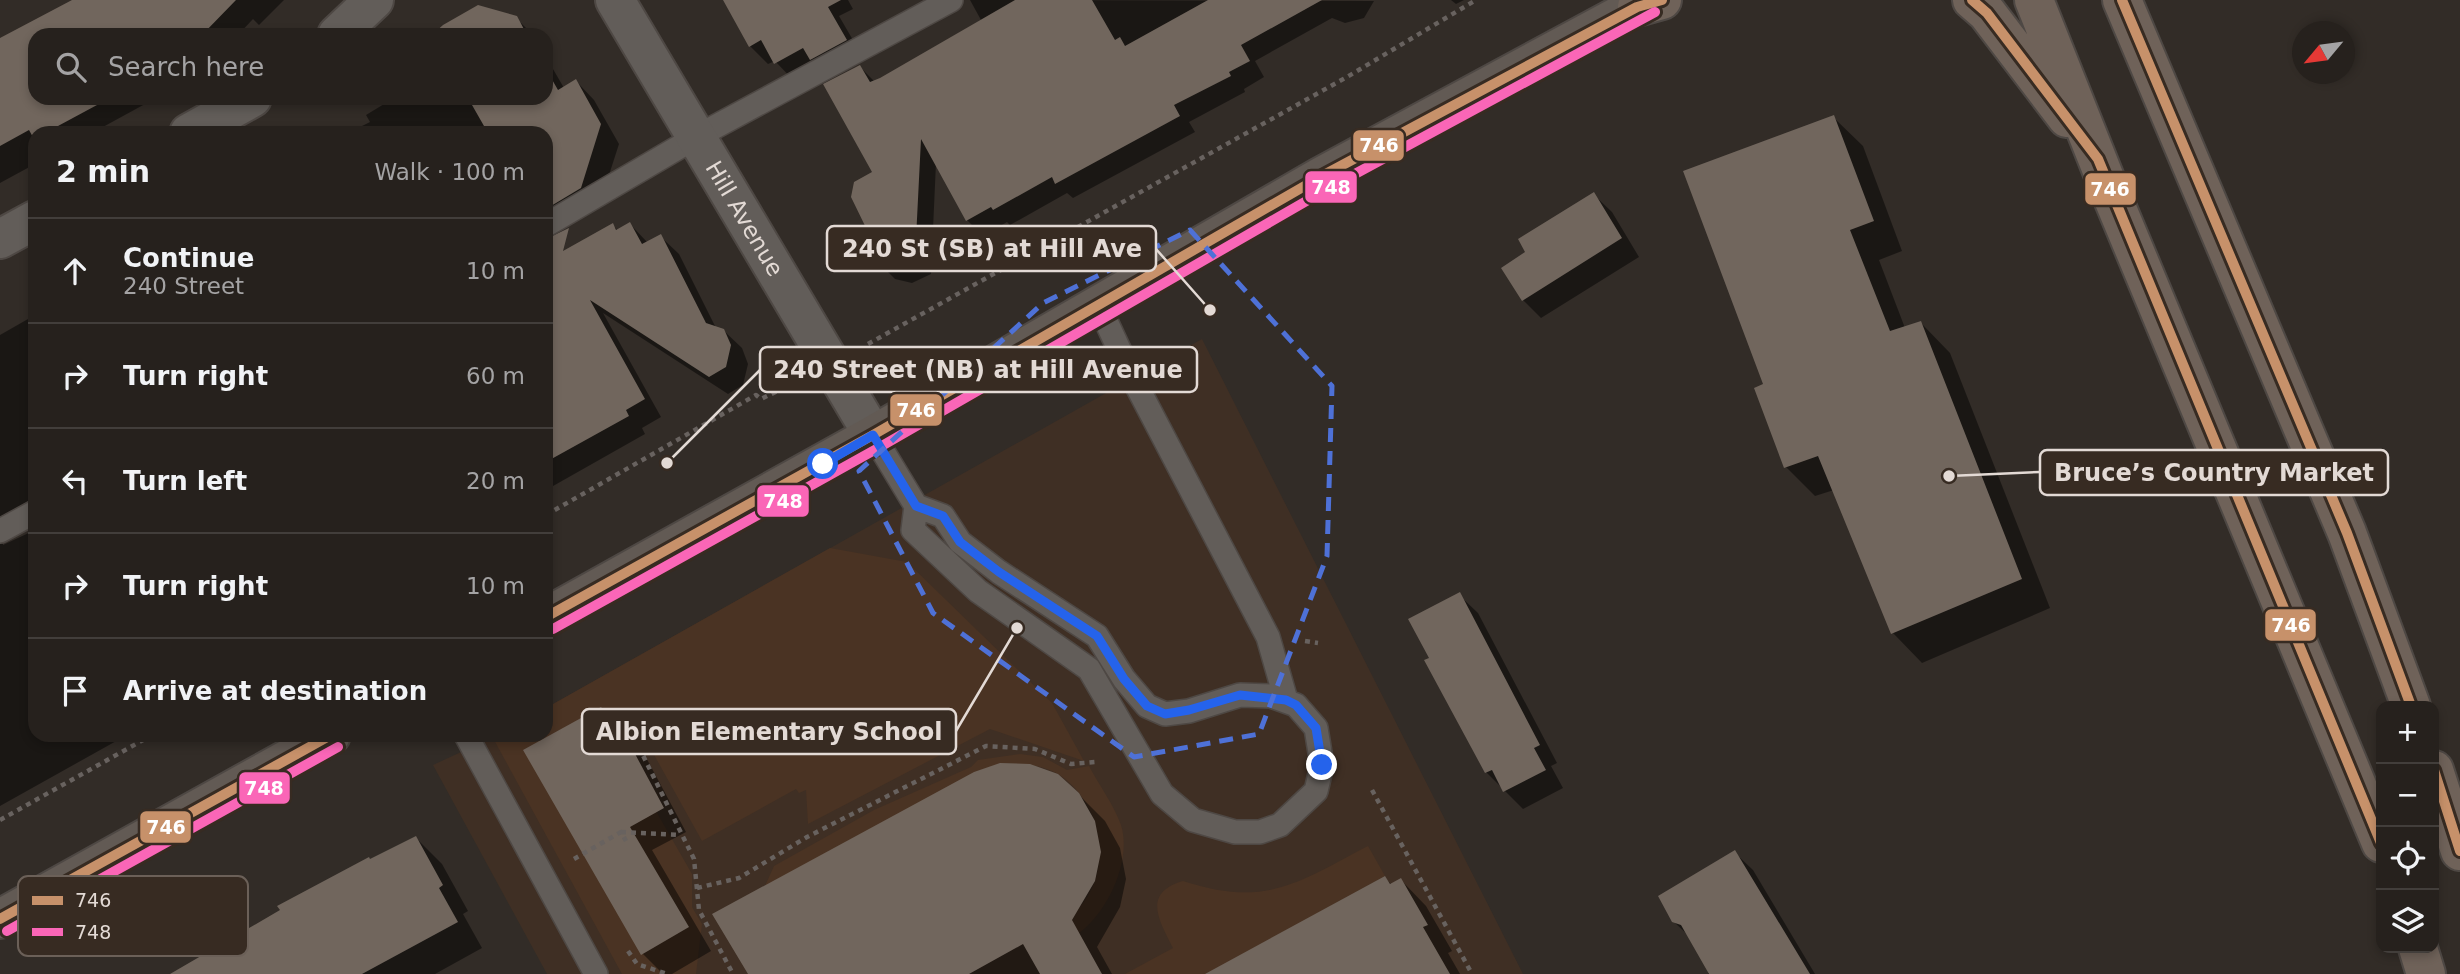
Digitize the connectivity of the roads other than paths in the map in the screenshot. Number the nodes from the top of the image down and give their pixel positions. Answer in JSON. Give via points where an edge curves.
{"nodes":[{"id":1,"x":374,"y":0,"type":"edge"},
{"id":2,"x":615,"y":0,"type":"edge"},
{"id":3,"x":951,"y":0,"type":"edge"},
{"id":4,"x":1972,"y":0,"type":"edge"},
{"id":5,"x":2034,"y":0,"type":"edge"},
{"id":6,"x":2122,"y":0,"type":"edge"},
{"id":7,"x":1647,"y":2,"type":"edge"},
{"id":8,"x":2139,"y":18,"type":"edge"},
{"id":9,"x":344,"y":28,"type":"edge"},
{"id":10,"x":239,"y":105,"type":"edge"},
{"id":11,"x":202,"y":126,"type":"edge"},
{"id":12,"x":698,"y":136,"type":"junction"},
{"id":13,"x":2098,"y":159,"type":"junction"},
{"id":14,"x":553,"y":221,"type":"edge"},
{"id":15,"x":28,"y":224,"type":"edge"},
{"id":16,"x":0,"y":239,"type":"edge"},
{"id":17,"x":1099,"y":306,"type":"junction"},
{"id":18,"x":873,"y":435,"type":"junction"},
{"id":19,"x":916,"y":506,"type":"junction"},
{"id":20,"x":28,"y":516,"type":"edge"},
{"id":21,"x":0,"y":531,"type":"edge"},
{"id":22,"x":553,"y":613,"type":"edge"},
{"id":23,"x":1286,"y":700,"type":"junction"},
{"id":24,"x":2408,"y":701,"type":"edge"},
{"id":25,"x":318,"y":742,"type":"edge"},
{"id":26,"x":470,"y":742,"type":"edge"},
{"id":27,"x":2439,"y":786,"type":"edge"},
{"id":28,"x":2376,"y":831,"type":"edge"},
{"id":29,"x":2460,"y":851,"type":"edge"},
{"id":30,"x":77,"y":876,"type":"edge"},
{"id":31,"x":18,"y":909,"type":"edge"},
{"id":32,"x":0,"y":919,"type":"edge"},
{"id":33,"x":2420,"y":953,"type":"edge"},
{"id":34,"x":596,"y":974,"type":"edge"},
{"id":35,"x":2427,"y":974,"type":"edge"}],
"edges":[{"from":1,"to":9,"type":"street"},
{"from":2,"to":12,"type":"street","name":"Hill Avenue"},
{"from":3,"to":12,"type":"lane"},
{"from":4,"to":13,"type":"highway","via":[[1987,13]]},
{"from":5,"to":13,"type":"highway"},
{"from":6,"to":8,"type":"highway"},
{"from":7,"to":17,"type":"main road","via":[[1322,176]]},
{"from":8,"to":24,"type":"highway","via":[[2347,533]]},
{"from":10,"to":11,"type":"street"},
{"from":12,"to":14,"type":"lane"},
{"from":12,"to":18,"type":"street","name":"Hill Avenue"},
{"from":13,"to":28,"type":"highway"},
{"from":15,"to":16,"type":"street"},
{"from":17,"to":18,"type":"main road"},
{"from":17,"to":23,"type":"lane","via":[[1268,637]]},
{"from":18,"to":19,"type":"lane"},
{"from":18,"to":22,"type":"main road"},
{"from":19,"to":23,"type":"lane","via":[[943,516],[960,542],[1097,636],[1147,706],[1165,714],[1240,695]]},
{"from":19,"to":23,"type":"lane","via":[[913,530],[978,591],[1089,669],[1162,794],[1193,820],[1235,832],[1260,832],[1280,825],[1317,791],[1322,765],[1316,728]]},
{"from":20,"to":21,"type":"lane"},
{"from":25,"to":30,"type":"main road"},
{"from":26,"to":34,"type":"lane"},
{"from":27,"to":29,"type":"highway"},
{"from":31,"to":32,"type":"main road"},
{"from":33,"to":35,"type":"highway"}]}
